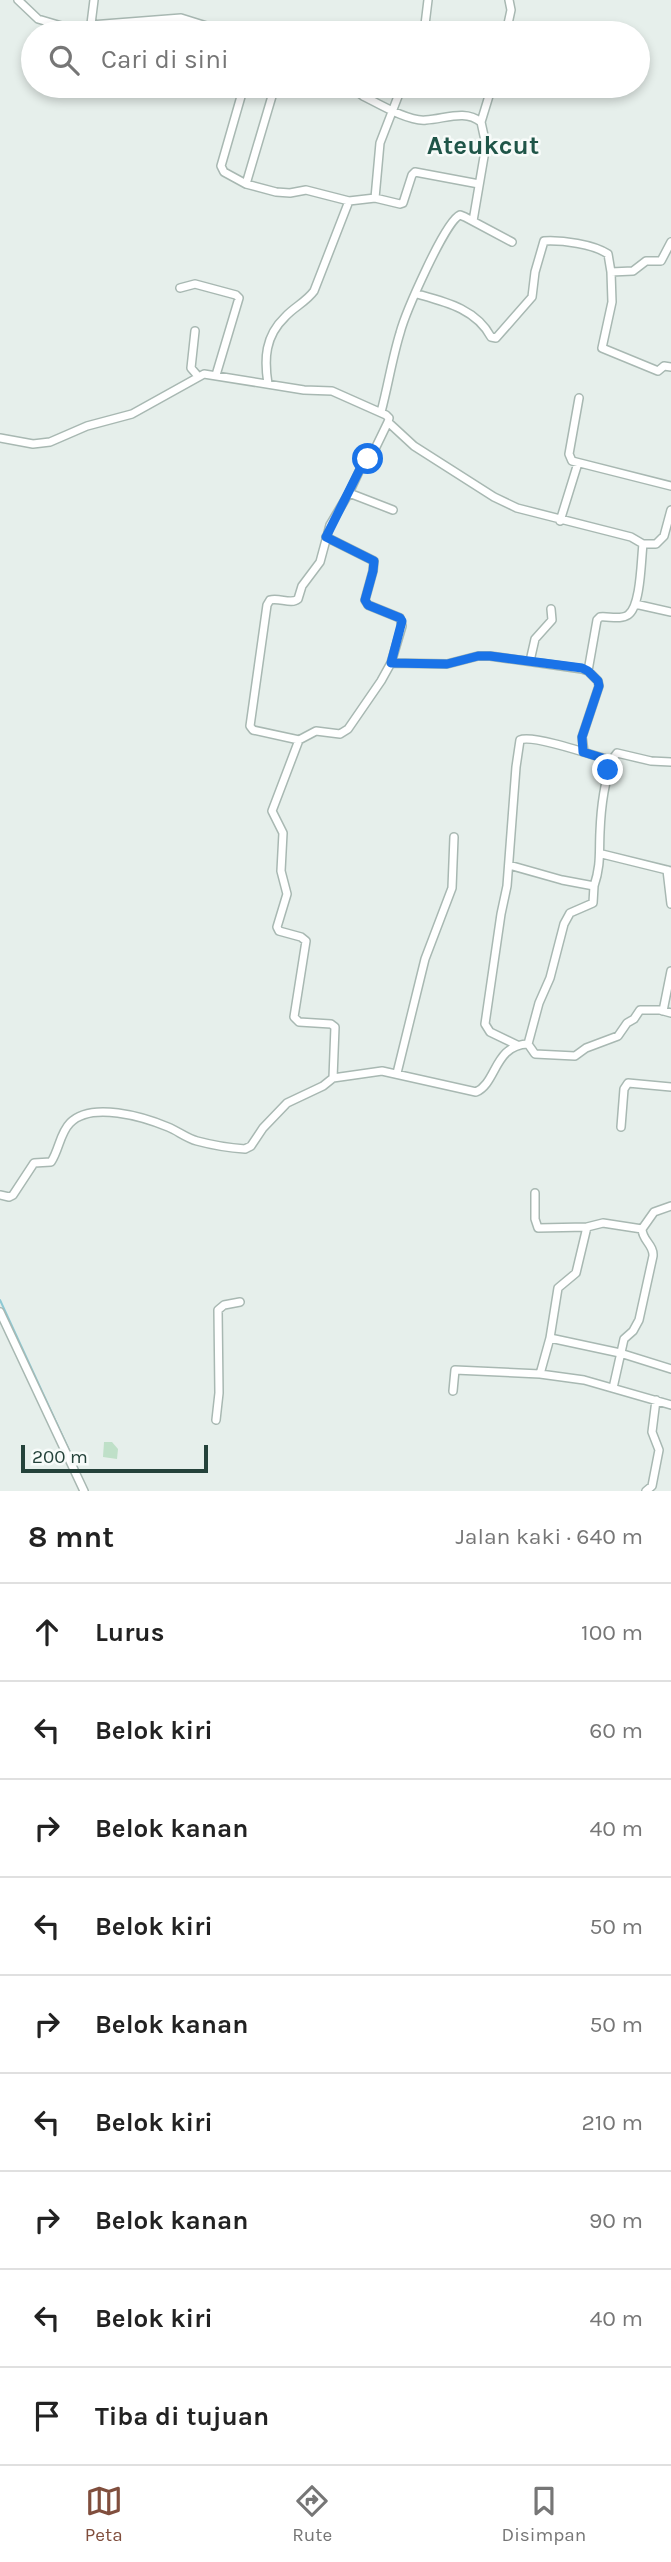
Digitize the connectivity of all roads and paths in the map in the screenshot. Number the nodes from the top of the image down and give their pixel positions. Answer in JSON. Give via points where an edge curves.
{"nodes":[{"id":1,"x":18,"y":0,"type":"edge"},
{"id":2,"x":94,"y":0,"type":"edge"},
{"id":3,"x":428,"y":0,"type":"edge"},
{"id":4,"x":509,"y":0,"type":"edge"},
{"id":5,"x":42,"y":21,"type":"edge"},
{"id":6,"x":91,"y":21,"type":"edge"},
{"id":7,"x":136,"y":21,"type":"edge"},
{"id":8,"x":191,"y":21,"type":"edge"},
{"id":9,"x":425,"y":21,"type":"edge"},
{"id":10,"x":509,"y":21,"type":"edge"},
{"id":11,"x":241,"y":98,"type":"edge"},
{"id":12,"x":271,"y":98,"type":"edge"},
{"id":13,"x":367,"y":98,"type":"edge"},
{"id":14,"x":397,"y":98,"type":"edge"},
{"id":15,"x":488,"y":98,"type":"edge"},
{"id":16,"x":392,"y":110,"type":"junction"},
{"id":17,"x":481,"y":122,"type":"junction"},
{"id":18,"x":246,"y":184,"type":"junction"},
{"id":19,"x":479,"y":184,"type":"junction"},
{"id":20,"x":375,"y":198,"type":"junction"},
{"id":21,"x":349,"y":201,"type":"junction"},
{"id":22,"x":473,"y":221,"type":"junction"},
{"id":23,"x":512,"y":242,"type":"dead end"},
{"id":24,"x":671,"y":242,"type":"edge"},
{"id":25,"x":611,"y":272,"type":"junction"},
{"id":26,"x":180,"y":288,"type":"dead end"},
{"id":27,"x":417,"y":294,"type":"junction"},
{"id":28,"x":195,"y":331,"type":"dead end"},
{"id":29,"x":671,"y":367,"type":"edge"},
{"id":30,"x":197,"y":375,"type":"junction"},
{"id":31,"x":216,"y":375,"type":"junction"},
{"id":32,"x":268,"y":384,"type":"junction"},
{"id":33,"x":579,"y":398,"type":"dead end"},
{"id":34,"x":382,"y":412,"type":"junction"},
{"id":35,"x":388,"y":422,"type":"junction"},
{"id":36,"x":0,"y":438,"type":"edge"},
{"id":37,"x":578,"y":463,"type":"junction"},
{"id":38,"x":671,"y":486,"type":"edge"},
{"id":39,"x":349,"y":493,"type":"junction"},
{"id":40,"x":393,"y":510,"type":"dead end"},
{"id":41,"x":671,"y":510,"type":"edge"},
{"id":42,"x":560,"y":521,"type":"junction"},
{"id":43,"x":326,"y":537,"type":"junction"},
{"id":44,"x":643,"y":544,"type":"junction"},
{"id":45,"x":635,"y":604,"type":"junction"},
{"id":46,"x":551,"y":609,"type":"dead end"},
{"id":47,"x":671,"y":612,"type":"edge"},
{"id":48,"x":530,"y":661,"type":"junction"},
{"id":49,"x":391,"y":663,"type":"junction"},
{"id":50,"x":588,"y":671,"type":"junction"},
{"id":51,"x":299,"y":740,"type":"junction"},
{"id":52,"x":583,"y":752,"type":"junction"},
{"id":53,"x":612,"y":761,"type":"junction"},
{"id":54,"x":671,"y":762,"type":"edge"},
{"id":55,"x":454,"y":837,"type":"dead end"},
{"id":56,"x":602,"y":854,"type":"junction"},
{"id":57,"x":509,"y":865,"type":"junction"},
{"id":58,"x":669,"y":871,"type":"edge"},
{"id":59,"x":594,"y":886,"type":"junction"},
{"id":60,"x":671,"y":902,"type":"edge"},
{"id":61,"x":671,"y":971,"type":"edge"},
{"id":62,"x":667,"y":1012,"type":"edge"},
{"id":63,"x":528,"y":1044,"type":"junction"},
{"id":64,"x":517,"y":1045,"type":"junction"},
{"id":65,"x":397,"y":1073,"type":"junction"},
{"id":66,"x":333,"y":1078,"type":"junction"},
{"id":67,"x":671,"y":1087,"type":"edge"},
{"id":68,"x":621,"y":1126,"type":"dead end"},
{"id":69,"x":535,"y":1193,"type":"dead end"},
{"id":70,"x":0,"y":1195,"type":"edge"},
{"id":71,"x":671,"y":1206,"type":"edge"},
{"id":72,"x":587,"y":1227,"type":"junction"},
{"id":73,"x":642,"y":1229,"type":"junction"},
{"id":74,"x":240,"y":1302,"type":"dead end"},
{"id":75,"x":0,"y":1312,"type":"edge"},
{"id":76,"x":550,"y":1338,"type":"junction"},
{"id":77,"x":620,"y":1353,"type":"junction"},
{"id":78,"x":671,"y":1369,"type":"edge"},
{"id":79,"x":540,"y":1374,"type":"junction"},
{"id":80,"x":613,"y":1388,"type":"junction"},
{"id":81,"x":453,"y":1391,"type":"dead end"},
{"id":82,"x":656,"y":1400,"type":"junction"},
{"id":83,"x":671,"y":1405,"type":"edge"},
{"id":84,"x":216,"y":1420,"type":"dead end"},
{"id":85,"x":84,"y":1491,"type":"edge"},
{"id":86,"x":646,"y":1491,"type":"edge"}],
"edges":[{"from":1,"to":5,"type":"street"},
{"from":2,"to":6,"type":"street"},
{"from":3,"to":9,"type":"street"},
{"from":4,"to":10,"type":"street"},
{"from":7,"to":8,"type":"street"},
{"from":11,"to":18,"type":"street","via":[[221,166]]},
{"from":12,"to":18,"type":"street"},
{"from":13,"to":16,"type":"street"},
{"from":14,"to":16,"type":"street"},
{"from":15,"to":17,"type":"street"},
{"from":16,"to":17,"type":"street","via":[[424,120],[466,115]]},
{"from":16,"to":20,"type":"street","via":[[380,143]]},
{"from":17,"to":19,"type":"street","via":[[486,145]]},
{"from":18,"to":21,"type":"street","via":[[276,192],[306,190]]},
{"from":19,"to":20,"type":"street","via":[[415,172],[403,203]]},
{"from":19,"to":22,"type":"street"},
{"from":20,"to":21,"type":"street"},
{"from":21,"to":32,"type":"street","via":[[314,291],[284,318],[268,343]]},
{"from":22,"to":23,"type":"street"},
{"from":22,"to":27,"type":"street","via":[[454,217]]},
{"from":24,"to":25,"type":"street","via":[[661,261],[646,261],[633,271]]},
{"from":25,"to":27,"type":"street","via":[[608,254],[601,250],[544,241],[532,296],[494,338],[465,311]]},
{"from":25,"to":29,"type":"street","via":[[612,302],[602,348],[658,371]]},
{"from":26,"to":31,"type":"street","via":[[199,284],[239,298]]},
{"from":27,"to":34,"type":"street","via":[[400,331]]},
{"from":28,"to":30,"type":"street","via":[[191,368]]},
{"from":30,"to":31,"type":"street"},
{"from":30,"to":36,"type":"street","via":[[132,414],[50,442]]},
{"from":31,"to":32,"type":"street"},
{"from":32,"to":34,"type":"street","via":[[332,391]]},
{"from":33,"to":37,"type":"street","via":[[569,454]]},
{"from":34,"to":35,"type":"street"},
{"from":35,"to":39,"type":"street"},
{"from":35,"to":42,"type":"street","via":[[414,446],[494,497]]},
{"from":37,"to":38,"type":"street"},
{"from":37,"to":42,"type":"street"},
{"from":39,"to":40,"type":"street"},
{"from":39,"to":43,"type":"street"},
{"from":41,"to":44,"type":"street","via":[[662,539]]},
{"from":42,"to":44,"type":"street","via":[[631,537]]},
{"from":43,"to":49,"type":"street","via":[[374,561],[365,600],[402,621]]},
{"from":43,"to":51,"type":"street","via":[[320,562],[298,599],[270,600],[265,616],[251,728]]},
{"from":44,"to":45,"type":"street"},
{"from":45,"to":47,"type":"street"},
{"from":45,"to":50,"type":"street","via":[[624,617],[597,620]]},
{"from":46,"to":48,"type":"street","via":[[552,620],[535,639]]},
{"from":48,"to":49,"type":"street","via":[[478,656],[447,664]]},
{"from":48,"to":50,"type":"street"},
{"from":49,"to":51,"type":"street","via":[[345,732],[316,731]]},
{"from":50,"to":52,"type":"street","via":[[599,686],[582,737]]},
{"from":51,"to":66,"type":"street","via":[[272,811],[283,833],[281,871],[287,894],[277,927],[306,941],[294,1017],[299,1022],[335,1027]]},
{"from":52,"to":53,"type":"street"},
{"from":52,"to":57,"type":"street","via":[[520,740]]},
{"from":53,"to":54,"type":"street","via":[[617,752]]},
{"from":53,"to":56,"type":"street","via":[[604,790]]},
{"from":55,"to":65,"type":"street","via":[[452,888],[425,959]]},
{"from":56,"to":58,"type":"street"},
{"from":56,"to":59,"type":"street"},
{"from":57,"to":59,"type":"street"},
{"from":57,"to":64,"type":"street","via":[[485,1024],[489,1032]]},
{"from":58,"to":60,"type":"street"},
{"from":59,"to":63,"type":"street","via":[[593,903],[569,913],[564,924]]},
{"from":61,"to":62,"type":"street"},
{"from":62,"to":63,"type":"street","via":[[640,1010],[618,1036],[575,1056],[535,1054]]},
{"from":63,"to":64,"type":"street"},
{"from":64,"to":65,"type":"street","via":[[500,1059],[476,1092]]},
{"from":65,"to":66,"type":"street"},
{"from":66,"to":70,"type":"street","via":[[286,1103],[245,1149],[200,1142],[140,1118],[87,1113],[69,1124],[51,1161],[34,1163],[13,1195]]},
{"from":67,"to":68,"type":"street","via":[[628,1083]]},
{"from":69,"to":72,"type":"street","via":[[538,1228]]},
{"from":71,"to":73,"type":"street","via":[[654,1212]]},
{"from":72,"to":73,"type":"street","via":[[604,1223]]},
{"from":72,"to":76,"type":"street","via":[[576,1273],[558,1288]]},
{"from":73,"to":77,"type":"street","via":[[653,1256],[637,1325],[624,1339]]},
{"from":74,"to":84,"type":"street","via":[[218,1310]]},
{"from":75,"to":85,"type":"street"},
{"from":76,"to":77,"type":"street"},
{"from":76,"to":79,"type":"street"},
{"from":77,"to":78,"type":"street"},
{"from":77,"to":80,"type":"street"},
{"from":79,"to":80,"type":"street"},
{"from":79,"to":81,"type":"street","via":[[455,1370]]},
{"from":80,"to":82,"type":"street"},
{"from":82,"to":83,"type":"street"},
{"from":82,"to":86,"type":"street","via":[[652,1432],[659,1450],[652,1486]]}]}
